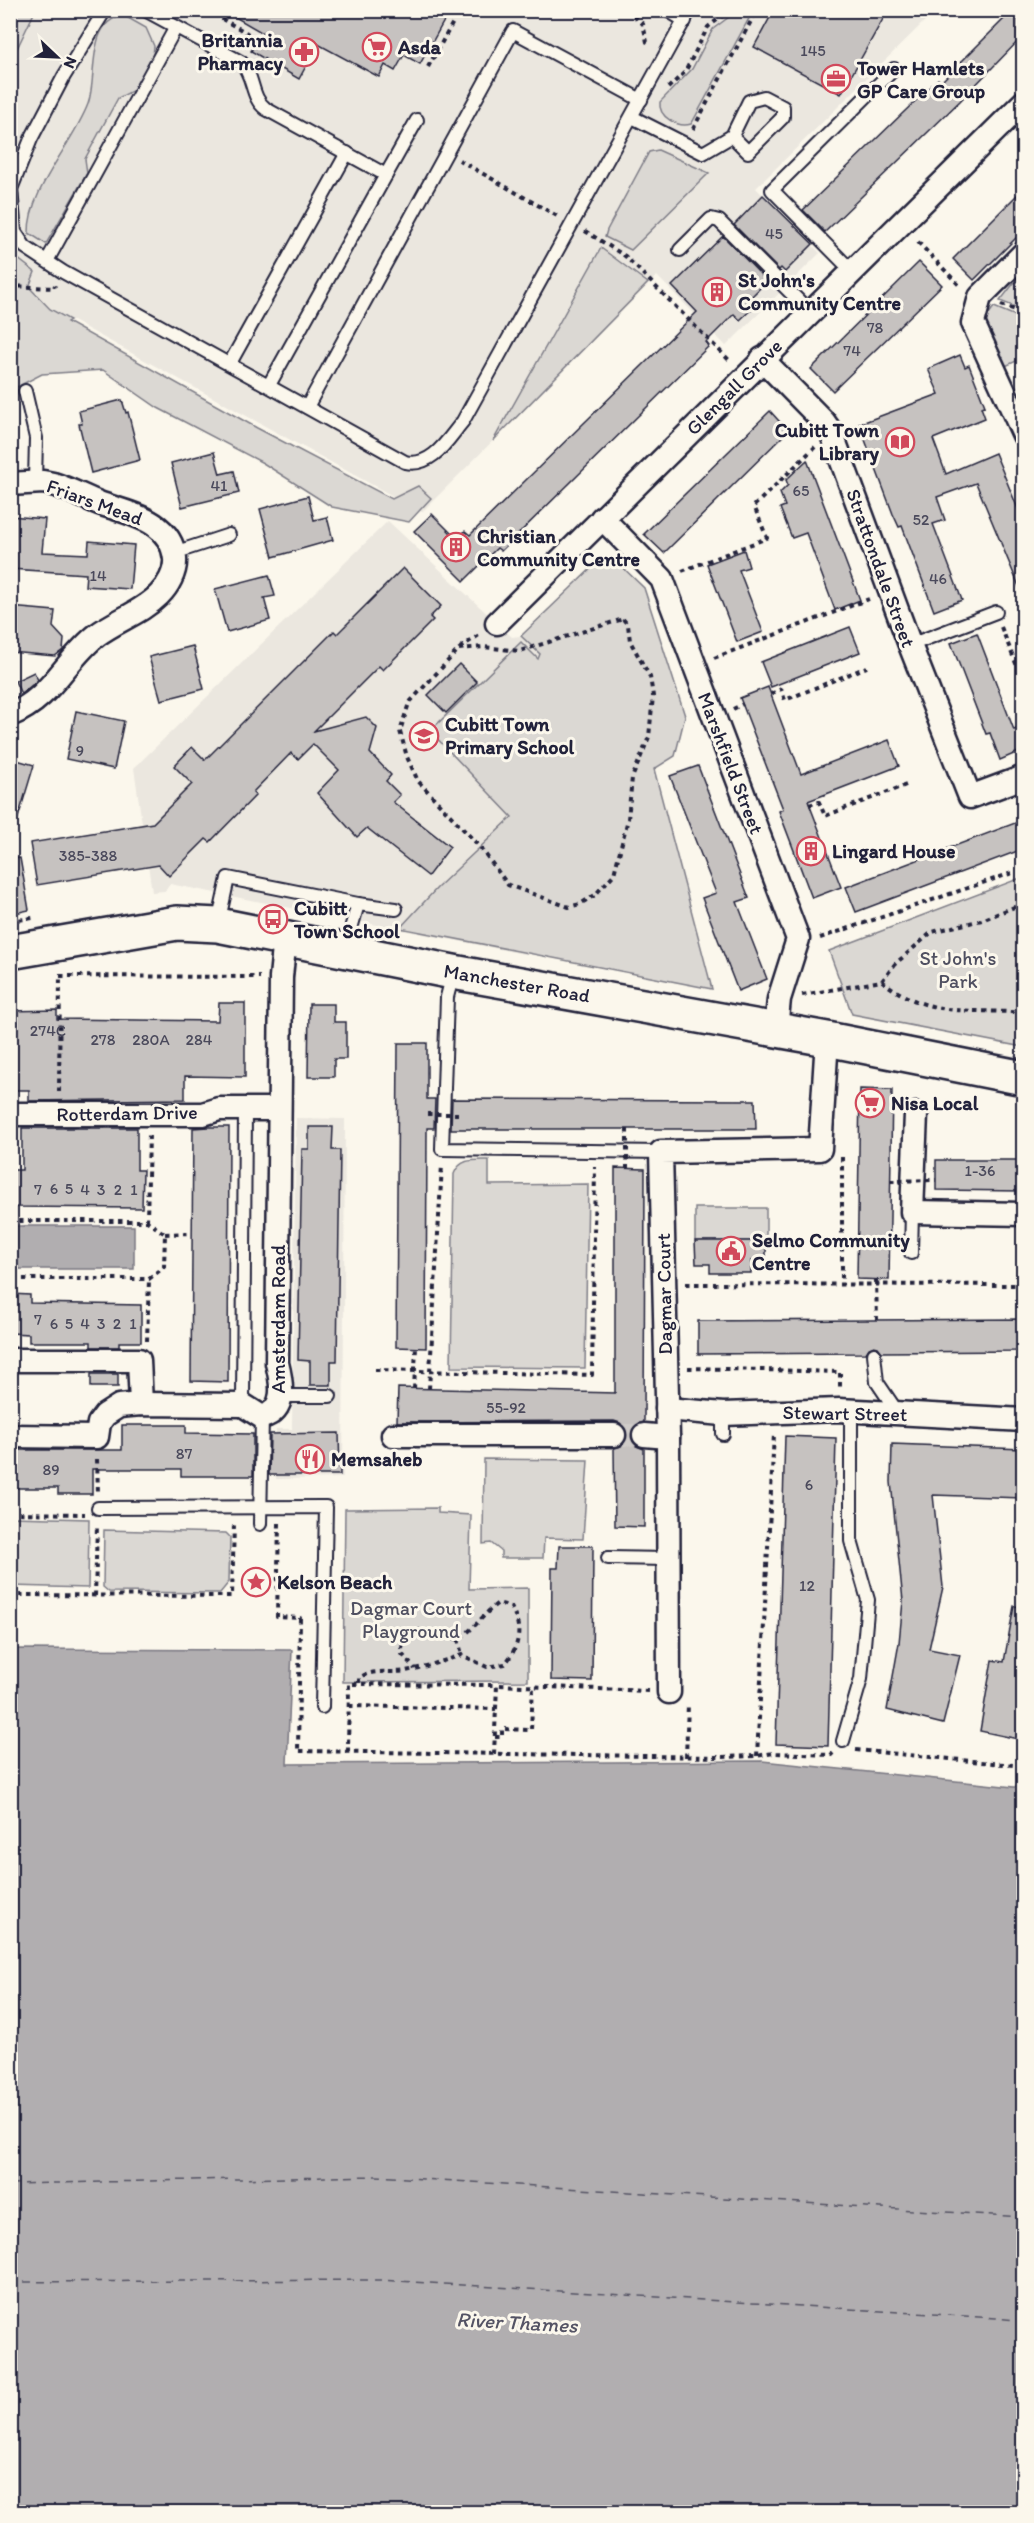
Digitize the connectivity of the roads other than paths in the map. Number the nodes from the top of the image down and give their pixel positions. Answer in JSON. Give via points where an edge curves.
{"nodes":[{"id":1,"x":105,"y":10,"type":"edge"},
{"id":2,"x":145,"y":10,"type":"edge"},
{"id":3,"x":667,"y":10,"type":"edge"},
{"id":4,"x":688,"y":16,"type":"edge"},
{"id":5,"x":176,"y":27,"type":"junction"},
{"id":6,"x":894,"y":69,"type":"dead end"},
{"id":7,"x":641,"y":100,"type":"junction"},
{"id":8,"x":1023,"y":102,"type":"edge"},
{"id":9,"x":632,"y":117,"type":"junction"},
{"id":10,"x":417,"y":120,"type":"dead end"},
{"id":11,"x":732,"y":136,"type":"junction"},
{"id":12,"x":347,"y":153,"type":"junction"},
{"id":13,"x":386,"y":175,"type":"junction"},
{"id":14,"x":680,"y":250,"type":"dead end"},
{"id":15,"x":1023,"y":253,"type":"edge"},
{"id":16,"x":47,"y":261,"type":"junction"},
{"id":17,"x":852,"y":271,"type":"junction"},
{"id":18,"x":810,"y":312,"type":"junction"},
{"id":19,"x":762,"y":359,"type":"junction"},
{"id":20,"x":231,"y":363,"type":"junction"},
{"id":21,"x":269,"y":385,"type":"junction"},
{"id":22,"x":25,"y":391,"type":"dead end"},
{"id":23,"x":307,"y":407,"type":"junction"},
{"id":24,"x":1023,"y":435,"type":"edge"},
{"id":25,"x":34,"y":482,"type":"junction"},
{"id":26,"x":10,"y":484,"type":"edge"},
{"id":27,"x":602,"y":518,"type":"junction"},
{"id":28,"x":229,"y":535,"type":"dead end"},
{"id":29,"x":174,"y":553,"type":"junction"},
{"id":30,"x":996,"y":612,"type":"road end"},
{"id":31,"x":497,"y":623,"type":"dead end"},
{"id":32,"x":910,"y":645,"type":"junction"},
{"id":33,"x":10,"y":715,"type":"edge"},
{"id":34,"x":1023,"y":777,"type":"edge"},
{"id":35,"x":358,"y":904,"type":"junction"},
{"id":36,"x":396,"y":909,"type":"dead end"},
{"id":37,"x":218,"y":925,"type":"junction"},
{"id":38,"x":285,"y":938,"type":"junction"},
{"id":39,"x":348,"y":950,"type":"junction"},
{"id":40,"x":10,"y":952,"type":"edge"},
{"id":41,"x":453,"y":972,"type":"junction"},
{"id":42,"x":778,"y":1014,"type":"junction"},
{"id":43,"x":827,"y":1039,"type":"junction"},
{"id":44,"x":1023,"y":1078,"type":"edge"},
{"id":45,"x":245,"y":1109,"type":"junction"},
{"id":46,"x":279,"y":1109,"type":"junction"},
{"id":47,"x":10,"y":1114,"type":"edge"},
{"id":48,"x":916,"y":1114,"type":"dead end"},
{"id":49,"x":661,"y":1152,"type":"junction"},
{"id":50,"x":912,"y":1212,"type":"junction"},
{"id":51,"x":1023,"y":1214,"type":"edge"},
{"id":52,"x":911,"y":1253,"type":"dead end"},
{"id":53,"x":874,"y":1354,"type":"dead end"},
{"id":54,"x":10,"y":1360,"type":"edge"},
{"id":55,"x":281,"y":1396,"type":"junction"},
{"id":56,"x":330,"y":1396,"type":"dead end"},
{"id":57,"x":141,"y":1404,"type":"junction"},
{"id":58,"x":243,"y":1405,"type":"junction"},
{"id":59,"x":667,"y":1409,"type":"junction"},
{"id":60,"x":845,"y":1410,"type":"junction"},
{"id":61,"x":898,"y":1413,"type":"junction"},
{"id":62,"x":262,"y":1417,"type":"junction"},
{"id":63,"x":1023,"y":1420,"type":"edge"},
{"id":64,"x":393,"y":1435,"type":"dead end"},
{"id":65,"x":614,"y":1435,"type":"tunnel mouth"},
{"id":66,"x":644,"y":1435,"type":"tunnel mouth"},
{"id":67,"x":10,"y":1436,"type":"edge"},
{"id":68,"x":668,"y":1437,"type":"junction"},
{"id":69,"x":98,"y":1511,"type":"road end"},
{"id":70,"x":260,"y":1517,"type":"junction"},
{"id":71,"x":608,"y":1558,"type":"dead end"},
{"id":72,"x":668,"y":1559,"type":"junction"},
{"id":73,"x":669,"y":1692,"type":"road end"},
{"id":74,"x":322,"y":1707,"type":"dead end"},
{"id":75,"x":843,"y":1741,"type":"road end"}],
"edges":[{"from":1,"to":16,"type":"lane","via":[[64,76],[11,189],[15,232],[25,247]]},
{"from":2,"to":5,"type":"lane"},
{"from":3,"to":4,"type":"lane"},
{"from":4,"to":7,"type":"lane"},
{"from":5,"to":12,"type":"lane","via":[[241,62],[253,81],[259,104]]},
{"from":5,"to":16,"type":"lane"},
{"from":6,"to":17,"type":"lane","via":[[772,190]]},
{"from":7,"to":9,"type":"lane"},
{"from":7,"to":23,"type":"lane","via":[[513,31]]},
{"from":8,"to":17,"type":"street","name":"Glengall Grove"},
{"from":9,"to":11,"type":"lane","via":[[703,153]]},
{"from":9,"to":23,"type":"lane","via":[[479,395],[463,422],[435,454],[420,463],[405,462]]},
{"from":10,"to":13,"type":"lane"},
{"from":11,"to":11,"type":"lane","via":[[748,152],[783,117],[783,107],[764,97],[749,101]]},
{"from":12,"to":13,"type":"lane"},
{"from":12,"to":20,"type":"lane"},
{"from":13,"to":21,"type":"lane"},
{"from":14,"to":18,"type":"lane","via":[[711,219],[719,221]]},
{"from":15,"to":24,"type":"street","via":[[980,297],[973,323]]},
{"from":16,"to":20,"type":"lane"},
{"from":17,"to":18,"type":"street","name":"Glengall Grove"},
{"from":18,"to":19,"type":"street","name":"Glengall Grove"},
{"from":19,"to":27,"type":"street","name":"Glengall Grove"},
{"from":19,"to":32,"type":"street","name":"Strattondale Street","via":[[831,432]]},
{"from":20,"to":21,"type":"lane"},
{"from":21,"to":23,"type":"lane"},
{"from":22,"to":25,"type":"lane","via":[[36,438]]},
{"from":25,"to":26,"type":"street","name":"Friars Mead"},
{"from":25,"to":29,"type":"street","name":"Friars Mead","via":[[63,487],[147,520],[164,531]]},
{"from":27,"to":31,"type":"street","name":"Glengall Grove"},
{"from":27,"to":42,"type":"street","name":"Marshfield Street","via":[[662,579],[798,939]]},
{"from":28,"to":29,"type":"lane"},
{"from":29,"to":33,"type":"street","via":[[174,570],[161,594],[97,635],[51,688]]},
{"from":30,"to":32,"type":"lane"},
{"from":32,"to":34,"type":"street","name":"Strattondale Street","via":[[970,797]]},
{"from":35,"to":36,"type":"lane"},
{"from":35,"to":37,"type":"lane","via":[[228,878]]},
{"from":35,"to":39,"type":"lane"},
{"from":37,"to":38,"type":"main road","name":"Manchester Road"},
{"from":37,"to":40,"type":"main road","name":"Manchester Road","via":[[177,923]]},
{"from":38,"to":39,"type":"main road","name":"Manchester Road"},
{"from":38,"to":46,"type":"street","name":"Amsterdam Road"},
{"from":39,"to":41,"type":"main road","name":"Manchester Road"},
{"from":41,"to":42,"type":"main road","name":"Manchester Road"},
{"from":41,"to":49,"type":"lane","via":[[447,997],[442,1149]]},
{"from":42,"to":43,"type":"main road","name":"Manchester Road"},
{"from":43,"to":44,"type":"main road","name":"Manchester Road"},
{"from":43,"to":49,"type":"street","via":[[820,1149]]},
{"from":45,"to":46,"type":"street","name":"Rotterdam Drive"},
{"from":45,"to":47,"type":"street","name":"Rotterdam Drive","via":[[219,1109],[203,1114]]},
{"from":45,"to":58,"type":"lane"},
{"from":46,"to":55,"type":"street","name":"Amsterdam Road","via":[[277,1363]]},
{"from":48,"to":50,"type":"street"},
{"from":49,"to":59,"type":"street","name":"Dagmar Court"},
{"from":50,"to":51,"type":"street"},
{"from":50,"to":52,"type":"lane"},
{"from":53,"to":61,"type":"lane","via":[[877,1382]]},
{"from":54,"to":57,"type":"street","via":[[140,1360]]},
{"from":55,"to":56,"type":"lane"},
{"from":55,"to":62,"type":"street","name":"Amsterdam Road","via":[[270,1415]]},
{"from":57,"to":58,"type":"street","name":"Amsterdam Road"},
{"from":57,"to":67,"type":"street","name":"Amsterdam Road","via":[[119,1406],[105,1415],[97,1437]]},
{"from":58,"to":62,"type":"street","name":"Amsterdam Road"},
{"from":59,"to":60,"type":"street","name":"Stewart Street","via":[[723,1424],[776,1412]]},
{"from":59,"to":68,"type":"street","name":"Dagmar Court"},
{"from":60,"to":61,"type":"street","name":"Stewart Street"},
{"from":60,"to":75,"type":"lane","via":[[851,1541],[868,1600],[861,1679]]},
{"from":61,"to":63,"type":"street","name":"Stewart Street"},
{"from":62,"to":70,"type":"lane"},
{"from":64,"to":65,"type":"street"},
{"from":66,"to":68,"type":"street"},
{"from":68,"to":72,"type":"street","name":"Dagmar Court"},
{"from":69,"to":70,"type":"lane"},
{"from":70,"to":74,"type":"lane","via":[[326,1507]]},
{"from":71,"to":72,"type":"lane"},
{"from":72,"to":73,"type":"street","name":"Dagmar Court"}]}
